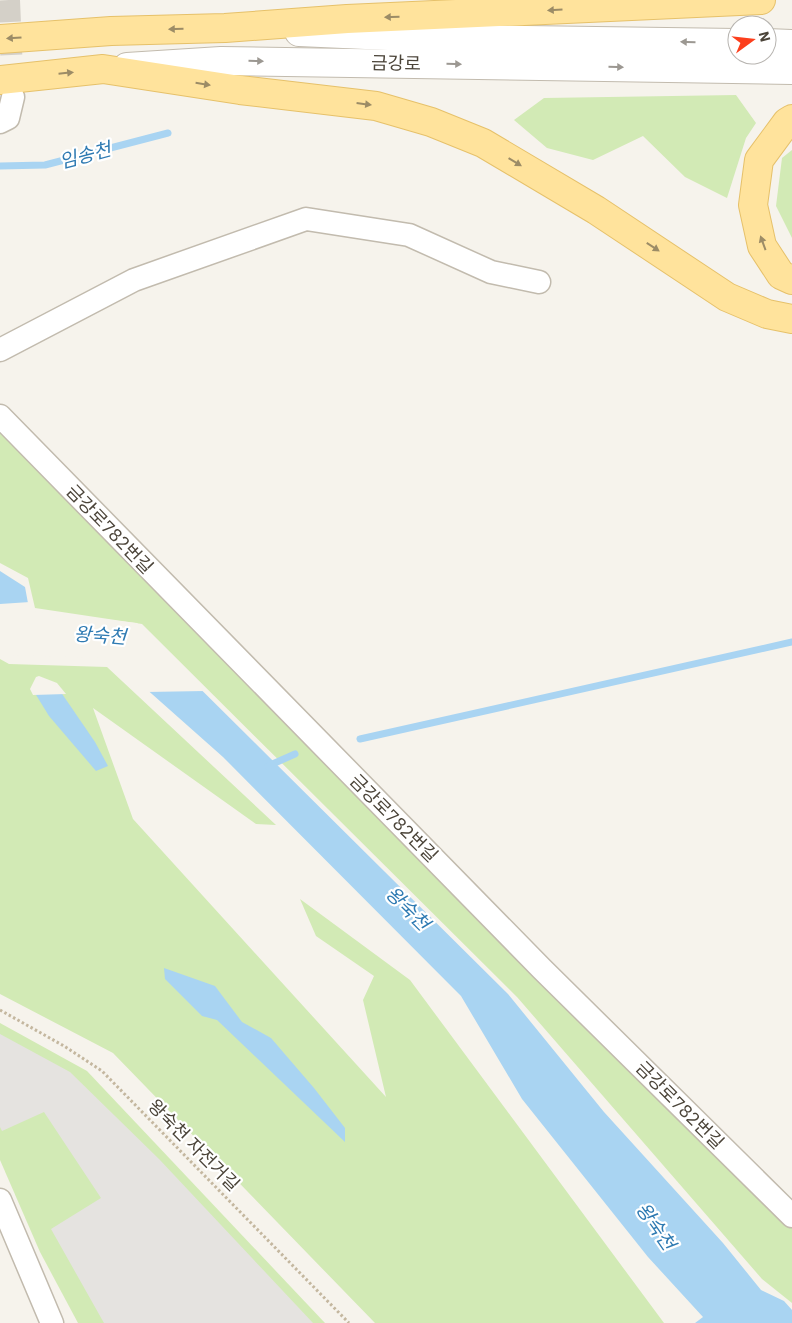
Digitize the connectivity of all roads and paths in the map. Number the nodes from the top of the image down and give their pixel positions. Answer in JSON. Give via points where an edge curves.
{"nodes":[{"id":1,"x":760,"y":0,"type":"edge"},
{"id":2,"x":225,"y":28,"type":"junction"},
{"id":3,"x":0,"y":39,"type":"edge"},
{"id":4,"x":727,"y":43,"type":"edge"},
{"id":5,"x":777,"y":43,"type":"edge"},
{"id":6,"x":792,"y":44,"type":"edge"},
{"id":7,"x":103,"y":69,"type":"junction"},
{"id":8,"x":792,"y":70,"type":"edge"},
{"id":9,"x":6,"y":88,"type":"edge"},
{"id":10,"x":792,"y":119,"type":"edge"},
{"id":11,"x":0,"y":122,"type":"edge"},
{"id":12,"x":792,"y":280,"type":"edge"},
{"id":13,"x":539,"y":282,"type":"dead end"},
{"id":14,"x":792,"y":319,"type":"edge"},
{"id":15,"x":0,"y":350,"type":"edge"},
{"id":16,"x":0,"y":416,"type":"edge"},
{"id":17,"x":0,"y":1010,"type":"edge"},
{"id":18,"x":0,"y":1200,"type":"edge"},
{"id":19,"x":792,"y":1216,"type":"edge"},
{"id":20,"x":52,"y":1323,"type":"edge"},
{"id":21,"x":349,"y":1323,"type":"edge"}],
"edges":[{"from":1,"to":2,"type":"main road","one_way":true,"via":[[347,19]]},
{"from":2,"to":3,"type":"main road","name":"금강로","one_way":true,"via":[[111,31]]},
{"from":4,"to":2,"type":"street","name":"금강로","one_way":true,"via":[[455,39]]},
{"from":5,"to":6,"type":"street"},
{"from":7,"to":8,"type":"street","name":"금강로","one_way":true,"via":[[221,61]]},
{"from":9,"to":7,"type":"main road","name":"금강로","one_way":true},
{"from":7,"to":14,"type":"main road","one_way":true,"via":[[376,106],[431,122],[483,143],[596,210],[727,297],[767,314]]},
{"from":9,"to":11,"type":"street","via":[[8,118]]},
{"from":12,"to":10,"type":"main road","one_way":true,"via":[[781,275],[762,246],[754,205],[759,160]]},
{"from":13,"to":15,"type":"street","via":[[491,272],[409,235],[306,219],[134,280]]},
{"from":16,"to":19,"type":"street","name":"금강로782번길","via":[[528,954]]},
{"from":17,"to":21,"type":"path","name":"왕숙천 자전거길","via":[[102,1072]]},
{"from":18,"to":20,"type":"street"}]}
